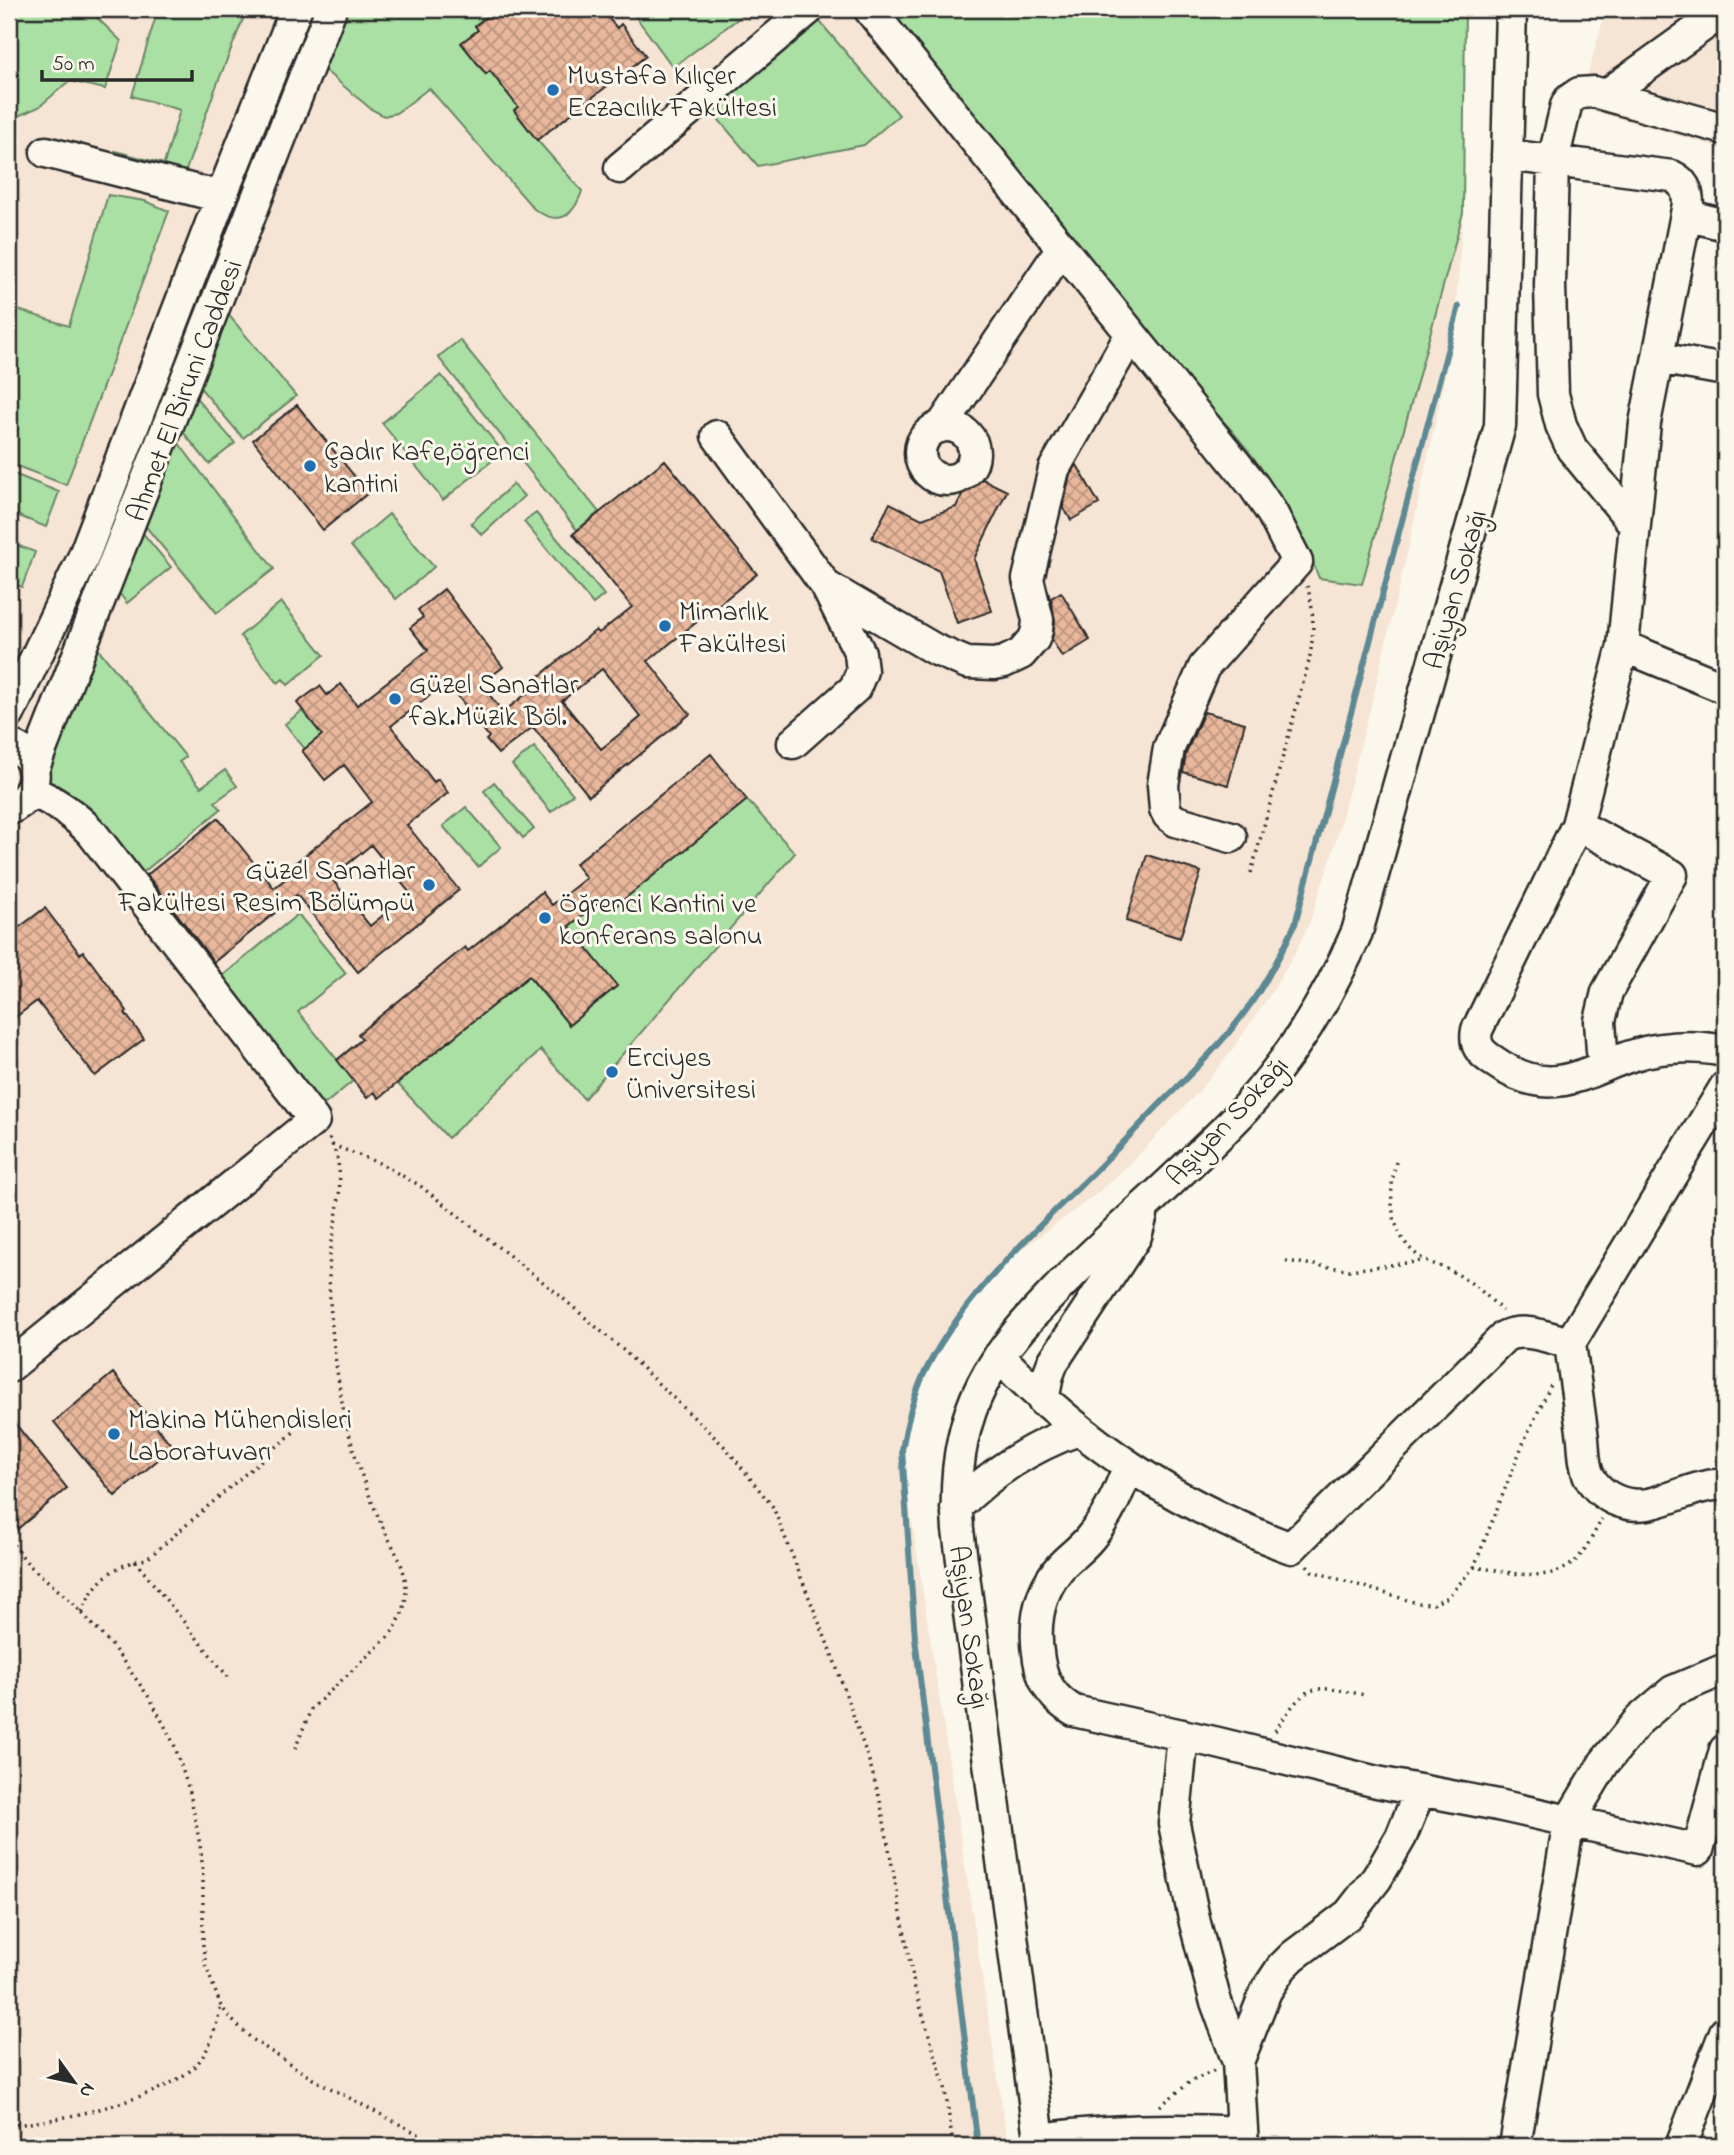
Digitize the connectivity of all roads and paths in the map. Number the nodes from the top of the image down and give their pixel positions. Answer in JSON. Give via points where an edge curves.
{"nodes":[{"id":1,"x":296,"y":9,"type":"edge"},
{"id":2,"x":331,"y":9,"type":"edge"},
{"id":3,"x":809,"y":9,"type":"edge"},
{"id":4,"x":869,"y":9,"type":"edge"},
{"id":5,"x":1511,"y":9,"type":"edge"},
{"id":6,"x":1725,"y":10,"type":"edge"},
{"id":7,"x":1606,"y":95,"type":"junction"},
{"id":8,"x":1725,"y":129,"type":"edge"},
{"id":9,"x":46,"y":152,"type":"dead end"},
{"id":10,"x":1507,"y":155,"type":"junction"},
{"id":11,"x":1553,"y":161,"type":"junction"},
{"id":12,"x":620,"y":168,"type":"dead end"},
{"id":13,"x":221,"y":197,"type":"junction"},
{"id":14,"x":1686,"y":215,"type":"junction"},
{"id":15,"x":1725,"y":225,"type":"edge"},
{"id":16,"x":1062,"y":248,"type":"junction"},
{"id":17,"x":1131,"y":334,"type":"junction"},
{"id":18,"x":1658,"y":358,"type":"junction"},
{"id":19,"x":1725,"y":370,"type":"edge"},
{"id":20,"x":941,"y":427,"type":"dead end"},
{"id":21,"x":717,"y":436,"type":"dead end"},
{"id":22,"x":1635,"y":525,"type":"junction"},
{"id":23,"x":1297,"y":562,"type":"junction"},
{"id":24,"x":826,"y":586,"type":"junction"},
{"id":25,"x":1623,"y":646,"type":"junction"},
{"id":26,"x":1725,"y":688,"type":"edge"},
{"id":27,"x":9,"y":714,"type":"edge"},
{"id":28,"x":793,"y":743,"type":"dead end"},
{"id":29,"x":9,"y":745,"type":"edge"},
{"id":30,"x":20,"y":799,"type":"edge"},
{"id":31,"x":1577,"y":825,"type":"junction"},
{"id":32,"x":1231,"y":837,"type":"dead end"},
{"id":33,"x":1251,"y":873,"type":"dead end"},
{"id":34,"x":1725,"y":1049,"type":"edge"},
{"id":35,"x":1606,"y":1066,"type":"junction"},
{"id":36,"x":1725,"y":1087,"type":"edge"},
{"id":37,"x":1395,"y":1162,"type":"dead end"},
{"id":38,"x":1141,"y":1209,"type":"junction"},
{"id":39,"x":1286,"y":1261,"type":"dead end"},
{"id":40,"x":1425,"y":1261,"type":"junction"},
{"id":41,"x":1520,"y":1331,"type":"junction"},
{"id":42,"x":1570,"y":1343,"type":"junction"},
{"id":43,"x":999,"y":1356,"type":"junction"},
{"id":44,"x":9,"y":1367,"type":"edge"},
{"id":45,"x":1553,"y":1380,"type":"dead end"},
{"id":46,"x":1043,"y":1401,"type":"junction"},
{"id":47,"x":1078,"y":1430,"type":"junction"},
{"id":48,"x":295,"y":1431,"type":"dead end"},
{"id":49,"x":1128,"y":1467,"type":"junction"},
{"id":50,"x":1725,"y":1485,"type":"edge"},
{"id":51,"x":1614,"y":1500,"type":"junction"},
{"id":52,"x":956,"y":1508,"type":"junction"},
{"id":53,"x":9,"y":1539,"type":"edge"},
{"id":54,"x":1291,"y":1548,"type":"junction"},
{"id":55,"x":135,"y":1561,"type":"junction"},
{"id":56,"x":1474,"y":1567,"type":"junction"},
{"id":57,"x":82,"y":1612,"type":"junction"},
{"id":58,"x":1725,"y":1669,"type":"edge"},
{"id":59,"x":228,"y":1677,"type":"dead end"},
{"id":60,"x":1365,"y":1695,"type":"dead end"},
{"id":61,"x":1184,"y":1735,"type":"junction"},
{"id":62,"x":295,"y":1749,"type":"dead end"},
{"id":63,"x":1725,"y":1750,"type":"edge"},
{"id":64,"x":1260,"y":1753,"type":"junction"},
{"id":65,"x":1420,"y":1790,"type":"junction"},
{"id":66,"x":1569,"y":1821,"type":"junction"},
{"id":67,"x":221,"y":2006,"type":"junction"},
{"id":68,"x":1725,"y":2032,"type":"edge"},
{"id":69,"x":1238,"y":2062,"type":"junction"},
{"id":70,"x":9,"y":2125,"type":"edge"},
{"id":71,"x":1141,"y":2129,"type":"junction"},
{"id":72,"x":1242,"y":2139,"type":"edge"},
{"id":73,"x":1040,"y":2142,"type":"edge"},
{"id":74,"x":441,"y":2146,"type":"edge"},
{"id":75,"x":953,"y":2146,"type":"edge"},
{"id":76,"x":1515,"y":2146,"type":"edge"},
{"id":77,"x":1681,"y":2146,"type":"edge"}],
"edges":[{"from":1,"to":13,"type":"street","name":"Ahmet El Biruni Caddesi"},
{"from":2,"to":30,"type":"street","name":"Ahmet El Biruni Caddesi"},
{"from":3,"to":12,"type":"street"},
{"from":4,"to":16,"type":"street"},
{"from":5,"to":10,"type":"street","name":"Aşiyan Sokağı"},
{"from":6,"to":7,"type":"street"},
{"from":7,"to":8,"type":"street"},
{"from":7,"to":11,"type":"street","via":[[1584,91],[1569,100]]},
{"from":9,"to":13,"type":"street"},
{"from":10,"to":11,"type":"street"},
{"from":10,"to":38,"type":"street","name":"Aşiyan Sokağı","via":[[1500,426],[1357,932],[1323,1002],[1268,1082]]},
{"from":11,"to":14,"type":"street","via":[[1672,176],[1686,190]]},
{"from":11,"to":22,"type":"street","via":[[1550,286],[1556,409],[1572,449]]},
{"from":13,"to":27,"type":"street","name":"Ahmet El Biruni Caddesi","via":[[83,558]]},
{"from":14,"to":15,"type":"street"},
{"from":14,"to":18,"type":"street"},
{"from":16,"to":17,"type":"street"},
{"from":16,"to":20,"type":"street"},
{"from":17,"to":23,"type":"street","via":[[1254,485]]},
{"from":17,"to":24,"type":"street","via":[[1054,468],[1028,579],[1037,629],[1021,654],[994,664],[967,663],[934,649]]},
{"from":18,"to":19,"type":"street"},
{"from":18,"to":22,"type":"street","via":[[1645,423]]},
{"from":21,"to":24,"type":"street"},
{"from":22,"to":25,"type":"street"},
{"from":23,"to":32,"type":"street","via":[[1204,667],[1169,748],[1163,785],[1168,815]]},
{"from":23,"to":33,"type":"path","via":[[1312,608],[1312,643]]},
{"from":24,"to":28,"type":"street","via":[[860,653],[862,671],[849,696]]},
{"from":25,"to":26,"type":"street"},
{"from":25,"to":31,"type":"street"},
{"from":29,"to":30,"type":"street","via":[[30,761]]},
{"from":30,"to":44,"type":"street","via":[[58,804],[92,833],[314,1120]]},
{"from":31,"to":35,"type":"street","via":[[1672,875],[1608,992],[1600,1036]]},
{"from":31,"to":35,"type":"street","via":[[1475,1037],[1479,1049],[1498,1065],[1540,1081],[1568,1081]]},
{"from":34,"to":35,"type":"street","via":[[1660,1049]]},
{"from":36,"to":42,"type":"street"},
{"from":37,"to":40,"type":"path","via":[[1391,1195],[1396,1224],[1409,1247]]},
{"from":38,"to":43,"type":"street","name":"Aşiyan Sokağı","via":[[1072,1274]]},
{"from":38,"to":46,"type":"street","via":[[1136,1236],[1053,1362]]},
{"from":39,"to":40,"type":"path","via":[[1350,1270]]},
{"from":40,"to":41,"type":"path","via":[[1454,1272],[1480,1290]]},
{"from":41,"to":42,"type":"street"},
{"from":41,"to":54,"type":"street","via":[[1505,1336]]},
{"from":42,"to":51,"type":"street","via":[[1587,1474]]},
{"from":43,"to":46,"type":"street"},
{"from":43,"to":52,"type":"street","name":"Aşiyan Sokağı","via":[[976,1398],[963,1438]]},
{"from":45,"to":56,"type":"path"},
{"from":46,"to":47,"type":"street"},
{"from":47,"to":49,"type":"street"},
{"from":47,"to":52,"type":"street","via":[[1025,1453]]},
{"from":48,"to":55,"type":"path","via":[[147,1559]]},
{"from":49,"to":54,"type":"street","via":[[1207,1513]]},
{"from":49,"to":61,"type":"street","via":[[1102,1522],[1045,1591],[1036,1632],[1040,1665],[1055,1698],[1074,1711]]},
{"from":50,"to":51,"type":"street","via":[[1701,1487],[1649,1504]]},
{"from":51,"to":56,"type":"path","via":[[1580,1555],[1564,1569],[1536,1576]]},
{"from":52,"to":73,"type":"street","name":"Aşiyan Sokağı"},
{"from":53,"to":57,"type":"path","via":[[29,1565]]},
{"from":54,"to":56,"type":"path","via":[[1312,1571],[1425,1604],[1448,1597]]},
{"from":55,"to":57,"type":"path","via":[[105,1576]]},
{"from":55,"to":59,"type":"path"},
{"from":57,"to":67,"type":"path","via":[[151,1700],[183,1768],[200,1845],[206,1967]]},
{"from":58,"to":66,"type":"street","via":[[1673,1691],[1639,1720],[1604,1763]]},
{"from":60,"to":64,"type":"path","via":[[1329,1688],[1312,1690],[1291,1706]]},
{"from":61,"to":64,"type":"street"},
{"from":61,"to":69,"type":"street","via":[[1174,1824],[1215,1999]]},
{"from":62,"to":75,"type":"path","via":[[311,1709],[389,1636],[407,1590],[344,1413],[329,1270],[341,1179],[332,1145],[419,1185],[552,1289],[726,1448],[773,1507],[870,1764],[915,1989],[945,2087]]},
{"from":63,"to":66,"type":"street","via":[[1698,1850]]},
{"from":64,"to":65,"type":"street"},
{"from":65,"to":66,"type":"street"},
{"from":65,"to":69,"type":"street","via":[[1401,1837],[1349,1914],[1293,1956],[1273,1978]]},
{"from":66,"to":76,"type":"street"},
{"from":67,"to":70,"type":"path","via":[[202,2057],[185,2076],[105,2108]]},
{"from":67,"to":74,"type":"path","via":[[240,2029],[282,2060]]},
{"from":68,"to":77,"type":"street"},
{"from":69,"to":71,"type":"path","via":[[1190,2082],[1163,2103]]},
{"from":69,"to":72,"type":"street"},
{"from":71,"to":72,"type":"street","via":[[1192,2129]]},
{"from":71,"to":73,"type":"street"}]}
